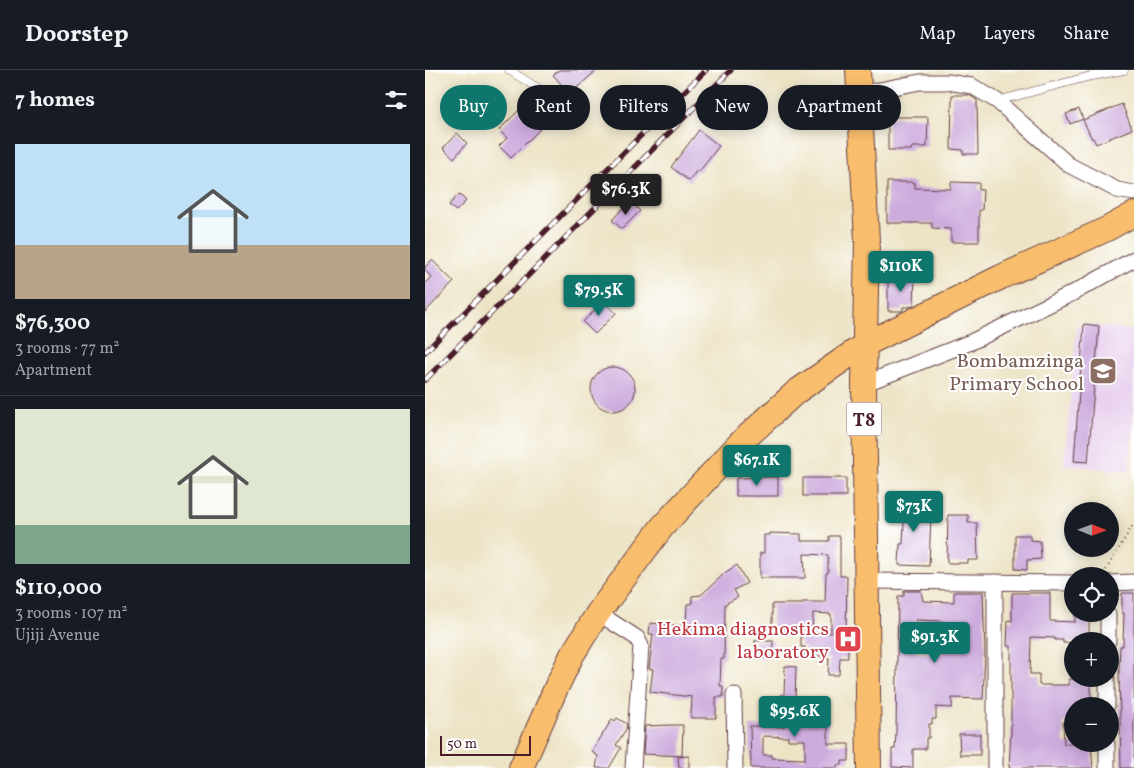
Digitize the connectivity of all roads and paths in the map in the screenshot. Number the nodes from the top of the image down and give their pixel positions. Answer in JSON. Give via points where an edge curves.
{"nodes":[{"id":1,"x":509,"y":70,"type":"edge"},
{"id":2,"x":858,"y":70,"type":"edge"},
{"id":3,"x":1124,"y":70,"type":"edge"},
{"id":4,"x":533,"y":85,"type":"edge"},
{"id":5,"x":859,"y":85,"type":"edge"},
{"id":6,"x":901,"y":86,"type":"edge"},
{"id":7,"x":997,"y":101,"type":"junction"},
{"id":8,"x":861,"y":130,"type":"edge"},
{"id":9,"x":1134,"y":194,"type":"edge"},
{"id":10,"x":1134,"y":214,"type":"edge"},
{"id":11,"x":1134,"y":259,"type":"edge"},
{"id":12,"x":864,"y":345,"type":"junction"},
{"id":13,"x":864,"y":384,"type":"junction"},
{"id":14,"x":1134,"y":522,"type":"edge"},
{"id":15,"x":1107,"y":567,"type":"edge"},
{"id":16,"x":867,"y":581,"type":"junction"},
{"id":17,"x":995,"y":582,"type":"junction"},
{"id":18,"x":1134,"y":582,"type":"edge"},
{"id":19,"x":1064,"y":583,"type":"edge"},
{"id":20,"x":1119,"y":583,"type":"edge"},
{"id":21,"x":599,"y":613,"type":"junction"},
{"id":22,"x":735,"y":694,"type":"dead end"},
{"id":23,"x":1107,"y":752,"type":"edge"},
{"id":24,"x":521,"y":768,"type":"edge"},
{"id":25,"x":633,"y":768,"type":"edge"},
{"id":26,"x":735,"y":768,"type":"edge"},
{"id":27,"x":869,"y":768,"type":"edge"},
{"id":28,"x":995,"y":768,"type":"edge"},
{"id":29,"x":1107,"y":768,"type":"edge"}],
"edges":[{"from":1,"to":4,"type":"lane"},
{"from":2,"to":5,"type":"highway","number":"T8"},
{"from":3,"to":7,"type":"lane"},
{"from":6,"to":7,"type":"street","via":[[948,82],[972,86]]},
{"from":7,"to":9,"type":"street","via":[[1069,166],[1117,190]]},
{"from":8,"to":12,"type":"highway","number":"T8","via":[[867,241]]},
{"from":10,"to":12,"type":"highway"},
{"from":11,"to":13,"type":"street","via":[[1073,294],[971,342]]},
{"from":12,"to":13,"type":"highway","number":"T8"},
{"from":12,"to":21,"type":"highway","via":[[796,392],[740,443],[662,527]]},
{"from":13,"to":16,"type":"highway","number":"T8"},
{"from":14,"to":15,"type":"path"},
{"from":16,"to":17,"type":"street"},
{"from":16,"to":27,"type":"highway","number":"T8"},
{"from":17,"to":19,"type":"street"},
{"from":17,"to":28,"type":"street"},
{"from":18,"to":20,"type":"street"},
{"from":21,"to":24,"type":"highway","via":[[560,680]]},
{"from":21,"to":25,"type":"street","via":[[637,638],[641,646]]},
{"from":22,"to":26,"type":"street"},
{"from":23,"to":29,"type":"street"}]}
